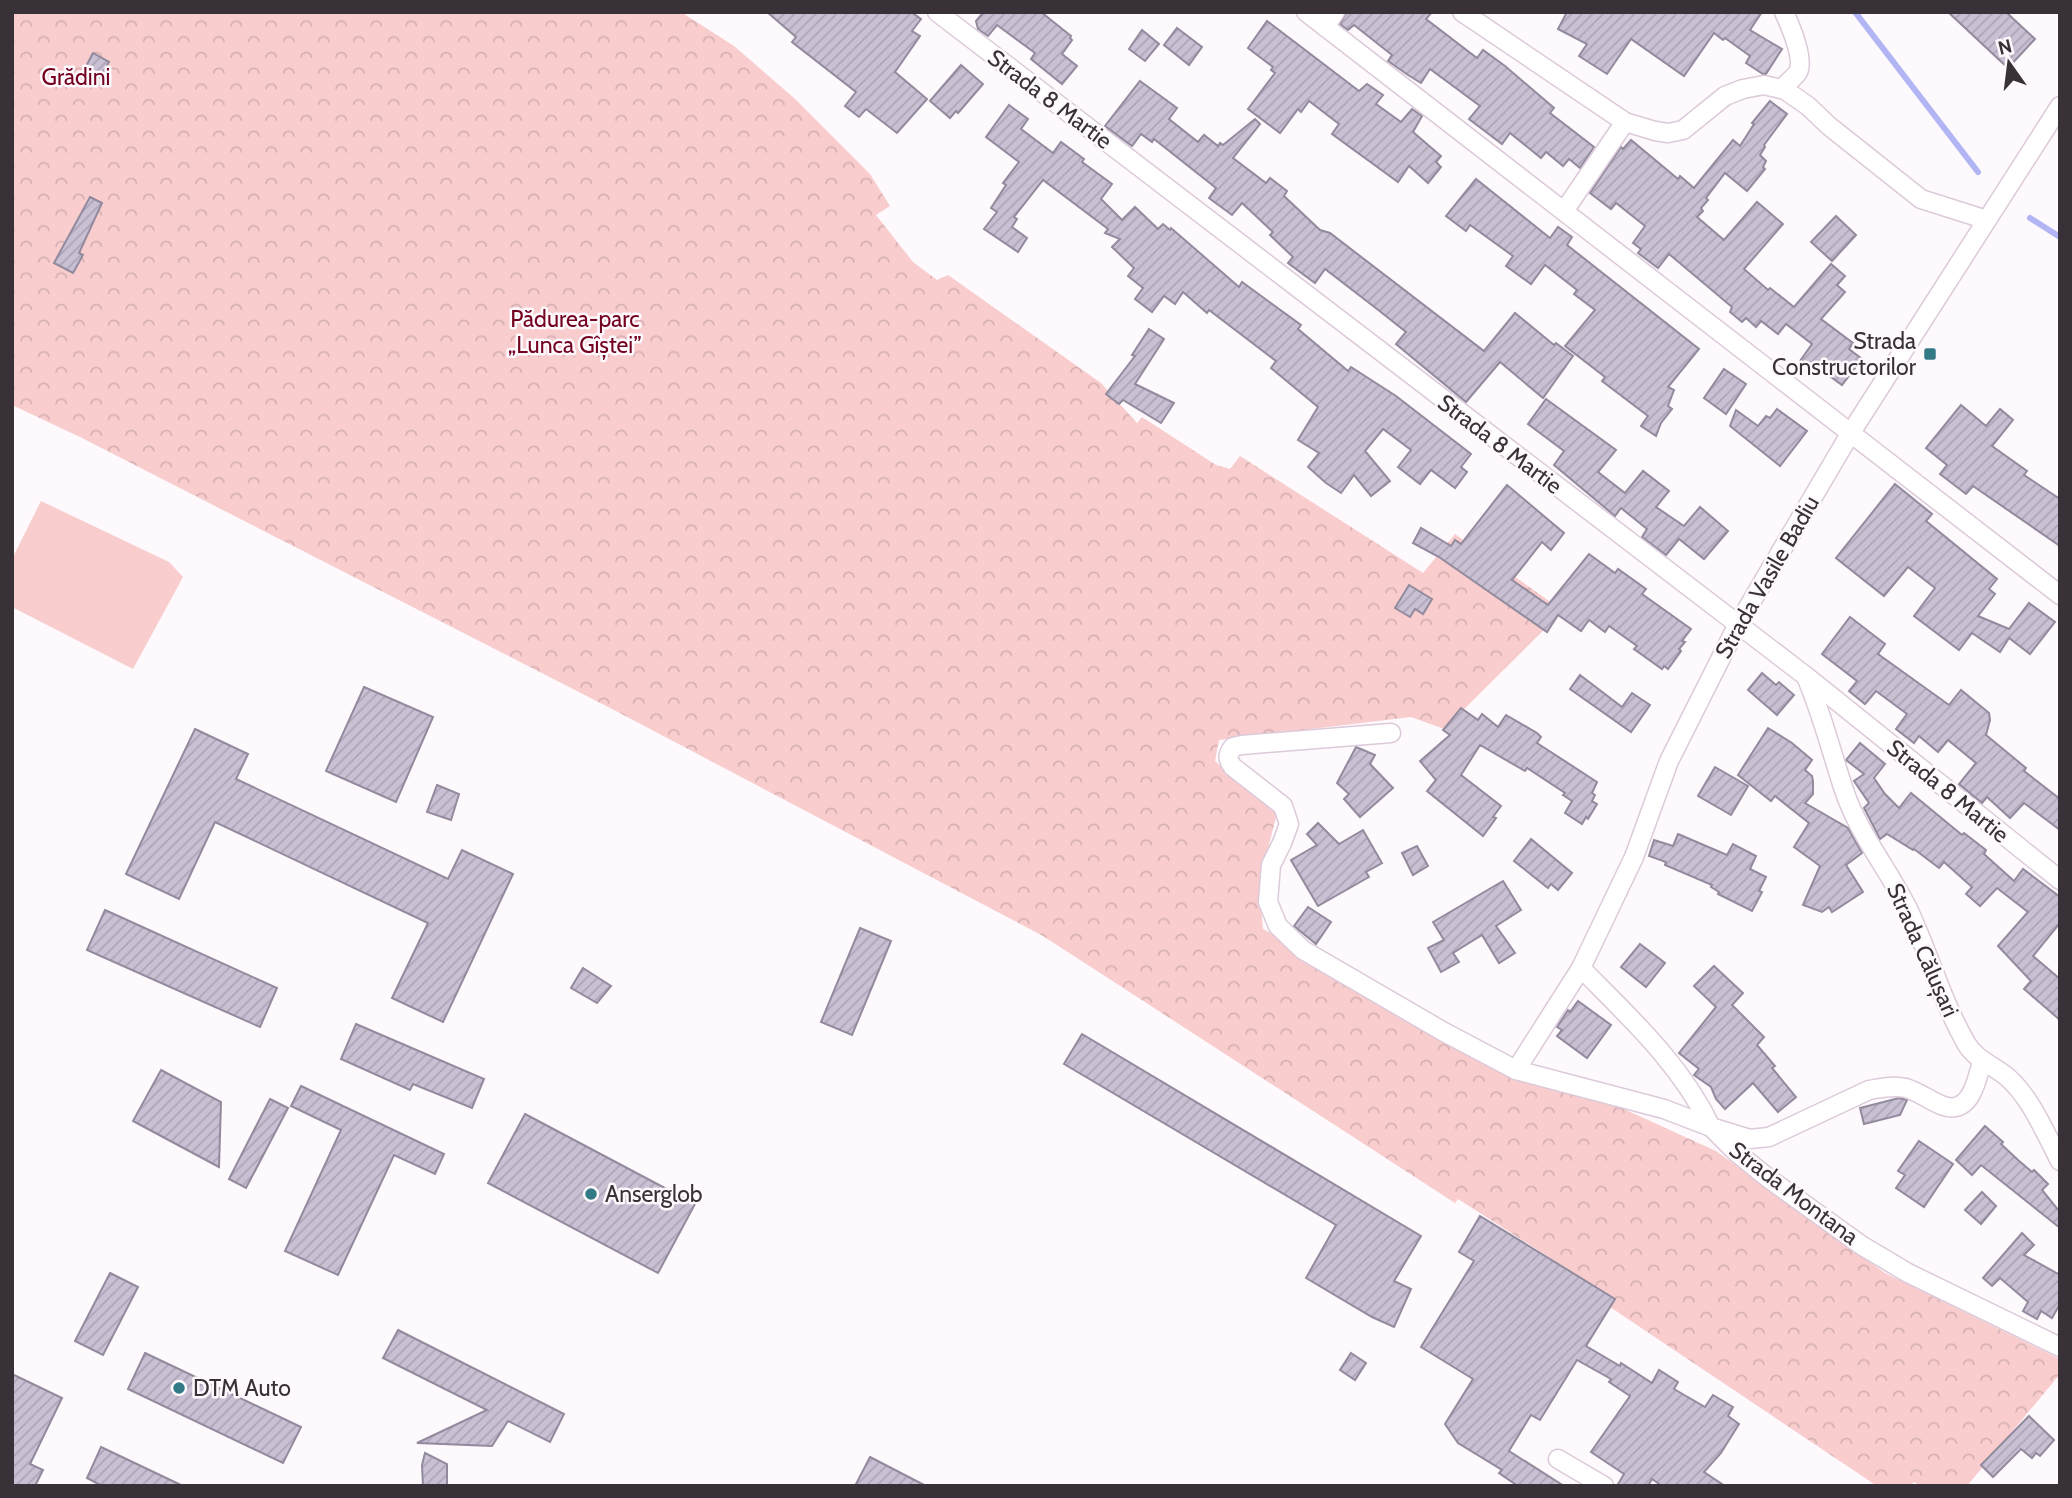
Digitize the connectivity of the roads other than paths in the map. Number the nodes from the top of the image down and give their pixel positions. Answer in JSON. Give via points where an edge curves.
{"nodes":[{"id":1,"x":937,"y":12,"type":"edge"},
{"id":2,"x":1306,"y":12,"type":"edge"},
{"id":3,"x":1462,"y":12,"type":"edge"},
{"id":4,"x":1784,"y":12,"type":"edge"},
{"id":5,"x":958,"y":19,"type":"edge"},
{"id":6,"x":1330,"y":20,"type":"edge"},
{"id":7,"x":1781,"y":89,"type":"junction"},
{"id":8,"x":2060,"y":106,"type":"edge"},
{"id":9,"x":1625,"y":122,"type":"junction"},
{"id":10,"x":1564,"y":211,"type":"junction"},
{"id":11,"x":1987,"y":220,"type":"junction"},
{"id":12,"x":1850,"y":433,"type":"junction"},
{"id":13,"x":2060,"y":595,"type":"edge"},
{"id":14,"x":1737,"y":626,"type":"junction"},
{"id":15,"x":1807,"y":677,"type":"junction"},
{"id":16,"x":1391,"y":733,"type":"dead end"},
{"id":17,"x":2060,"y":880,"type":"edge"},
{"id":18,"x":1581,"y":968,"type":"junction"},
{"id":19,"x":1982,"y":1061,"type":"junction"},
{"id":20,"x":1516,"y":1070,"type":"junction"},
{"id":21,"x":1711,"y":1127,"type":"junction"},
{"id":22,"x":2060,"y":1161,"type":"edge"},
{"id":23,"x":2060,"y":1347,"type":"edge"},
{"id":24,"x":1558,"y":1459,"type":"dead end"},
{"id":25,"x":1604,"y":1486,"type":"edge"}],
"edges":[{"from":1,"to":5,"type":"street","name":"Strada 8 Martie"},
{"from":2,"to":6,"type":"street"},
{"from":3,"to":9,"type":"street"},
{"from":4,"to":7,"type":"street","via":[[1800,63],[1798,72]]},
{"from":5,"to":14,"type":"street","name":"Strada 8 Martie"},
{"from":6,"to":10,"type":"street"},
{"from":7,"to":9,"type":"street","via":[[1764,85],[1725,96],[1683,130],[1668,133]]},
{"from":7,"to":11,"type":"street","via":[[1921,199]]},
{"from":8,"to":11,"type":"street","name":"Strada Vasile Badiu"},
{"from":9,"to":10,"type":"street"},
{"from":10,"to":12,"type":"street"},
{"from":11,"to":12,"type":"street","name":"Strada Vasile Badiu"},
{"from":12,"to":13,"type":"street"},
{"from":12,"to":14,"type":"street","name":"Strada Vasile Badiu"},
{"from":14,"to":15,"type":"street","name":"Strada 8 Martie"},
{"from":14,"to":18,"type":"street","name":"Strada Vasile Badiu","via":[[1669,761],[1634,857]]},
{"from":15,"to":17,"type":"street","name":"Strada 8 Martie"},
{"from":15,"to":19,"type":"street","name":"Strada Călușari","via":[[1854,814],[1909,911],[1953,1019]]},
{"from":16,"to":20,"type":"street","name":"Strada Montana","via":[[1242,745],[1228,754],[1233,767],[1288,815],[1286,832],[1271,865],[1268,902],[1272,916],[1303,950]]},
{"from":18,"to":20,"type":"street","name":"Strada Vasile Badiu"},
{"from":18,"to":21,"type":"street","via":[[1665,1055]]},
{"from":19,"to":21,"type":"street","via":[[1975,1090],[1957,1106],[1945,1107],[1903,1087],[1884,1087],[1769,1137],[1750,1139]]},
{"from":19,"to":22,"type":"street","name":"Strada Călușari","via":[[2006,1076],[2024,1097]]},
{"from":20,"to":21,"type":"street","name":"Strada Montana"},
{"from":21,"to":23,"type":"street","name":"Strada Montana","via":[[1768,1178],[1861,1245]]},
{"from":24,"to":25,"type":"street"}]}
